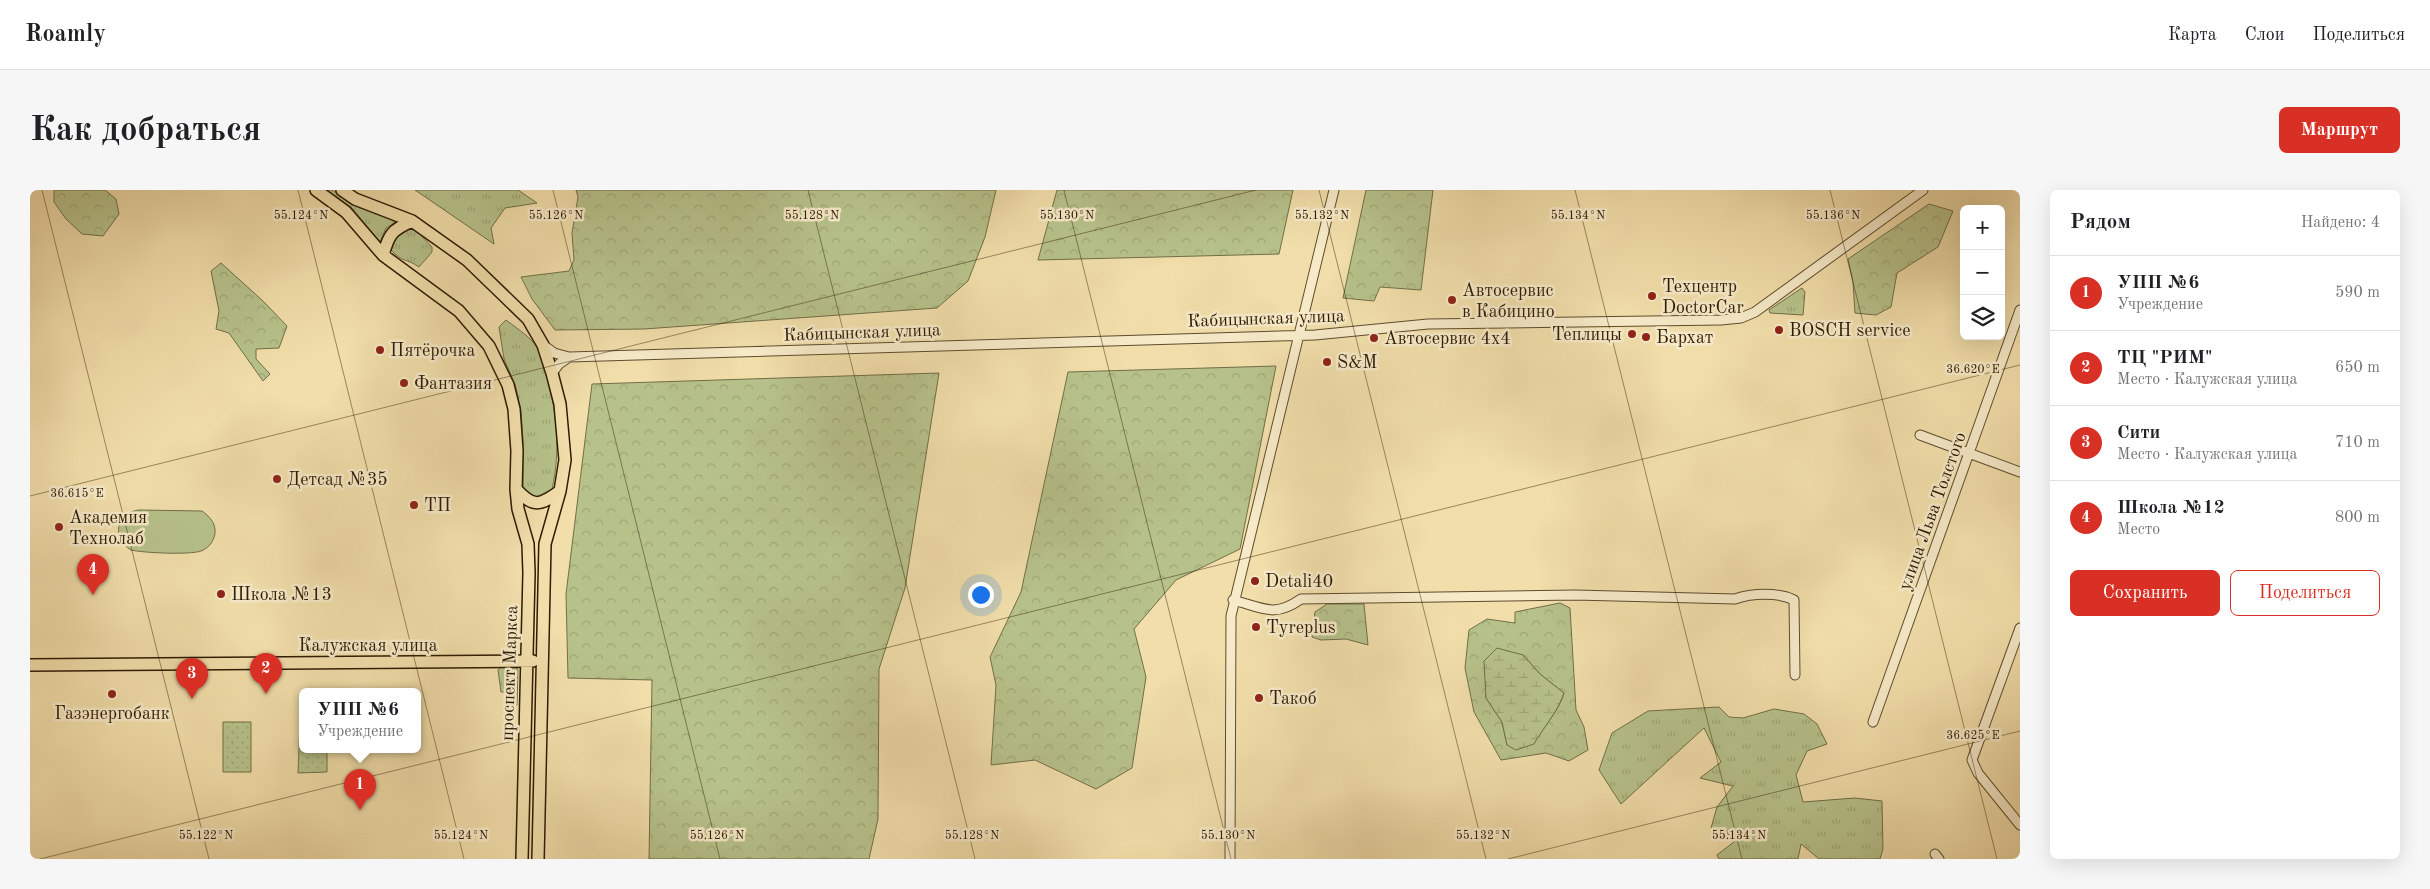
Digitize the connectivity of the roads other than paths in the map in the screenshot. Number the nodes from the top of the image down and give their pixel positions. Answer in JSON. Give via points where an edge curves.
{"nodes":[{"id":1,"x":316,"y":190,"type":"edge"},
{"id":2,"x":342,"y":190,"type":"edge"},
{"id":3,"x":1334,"y":190,"type":"edge"},
{"id":4,"x":1923,"y":190,"type":"edge"},
{"id":5,"x":412,"y":221,"type":"junction"},
{"id":6,"x":384,"y":255,"type":"junction"},
{"id":7,"x":2020,"y":310,"type":"edge"},
{"id":8,"x":1299,"y":334,"type":"junction"},
{"id":9,"x":543,"y":345,"type":"junction"},
{"id":10,"x":569,"y":358,"type":"junction"},
{"id":11,"x":552,"y":373,"type":"junction"},
{"id":12,"x":1920,"y":435,"type":"dead end"},
{"id":13,"x":1970,"y":454,"type":"junction"},
{"id":14,"x":2020,"y":472,"type":"edge"},
{"id":15,"x":516,"y":489,"type":"junction"},
{"id":16,"x":560,"y":491,"type":"junction"},
{"id":17,"x":1234,"y":600,"type":"junction"},
{"id":18,"x":2020,"y":628,"type":"edge"},
{"id":19,"x":526,"y":661,"type":"junction"},
{"id":20,"x":542,"y":662,"type":"junction"},
{"id":21,"x":30,"y":665,"type":"edge"},
{"id":22,"x":1795,"y":675,"type":"dead end"},
{"id":23,"x":1873,"y":722,"type":"dead end"},
{"id":24,"x":2020,"y":825,"type":"edge"},
{"id":25,"x":522,"y":859,"type":"edge"},
{"id":26,"x":538,"y":859,"type":"edge"},
{"id":27,"x":1230,"y":859,"type":"edge"}],
"edges":[{"from":1,"to":6,"type":"main road","name":"проспект Маркса","via":[[346,212]]},
{"from":2,"to":5,"type":"main road","name":"проспект Маркса","via":[[355,199]]},
{"from":3,"to":8,"type":"street"},
{"from":4,"to":8,"type":"street","name":"Кабицынская улица","via":[[1755,312],[1740,318],[1428,324],[1345,333]]},
{"from":5,"to":6,"type":"main road","via":[[395,228],[387,239]]},
{"from":5,"to":9,"type":"main road","name":"проспект Маркса","via":[[467,260],[506,296],[528,319]]},
{"from":6,"to":15,"type":"main road","name":"проспект Маркса","via":[[459,311],[489,346],[508,385],[514,408]]},
{"from":7,"to":13,"type":"street","name":"улица Льва Толстого"},
{"from":8,"to":10,"type":"street","name":"Кабицынская улица"},
{"from":8,"to":17,"type":"street"},
{"from":9,"to":10,"type":"street","via":[[554,354]]},
{"from":9,"to":11,"type":"main road","name":"проспект Маркса"},
{"from":10,"to":11,"type":"street"},
{"from":11,"to":16,"type":"main road","name":"проспект Маркса","via":[[560,404],[564,452]]},
{"from":12,"to":13,"type":"street"},
{"from":13,"to":14,"type":"street"},
{"from":13,"to":23,"type":"street","name":"улица Льва Толстого"},
{"from":15,"to":16,"type":"main road","via":[[533,503],[548,500]]},
{"from":15,"to":19,"type":"main road","name":"проспект Маркса","via":[[528,544]]},
{"from":16,"to":20,"type":"main road","name":"проспект Маркса","via":[[545,544]]},
{"from":17,"to":22,"type":"street","via":[[1276,611],[1301,599],[1575,595],[1735,599],[1753,595],[1787,596],[1794,600]]},
{"from":17,"to":27,"type":"street","via":[[1231,616]]},
{"from":18,"to":24,"type":"street","via":[[1972,760],[1978,773]]},
{"from":19,"to":20,"type":"main road","name":"Калужская улица"},
{"from":19,"to":21,"type":"main road","name":"Калужская улица"},
{"from":19,"to":25,"type":"main road","name":"проспект Маркса"},
{"from":20,"to":26,"type":"main road","name":"проспект Маркса"}]}
